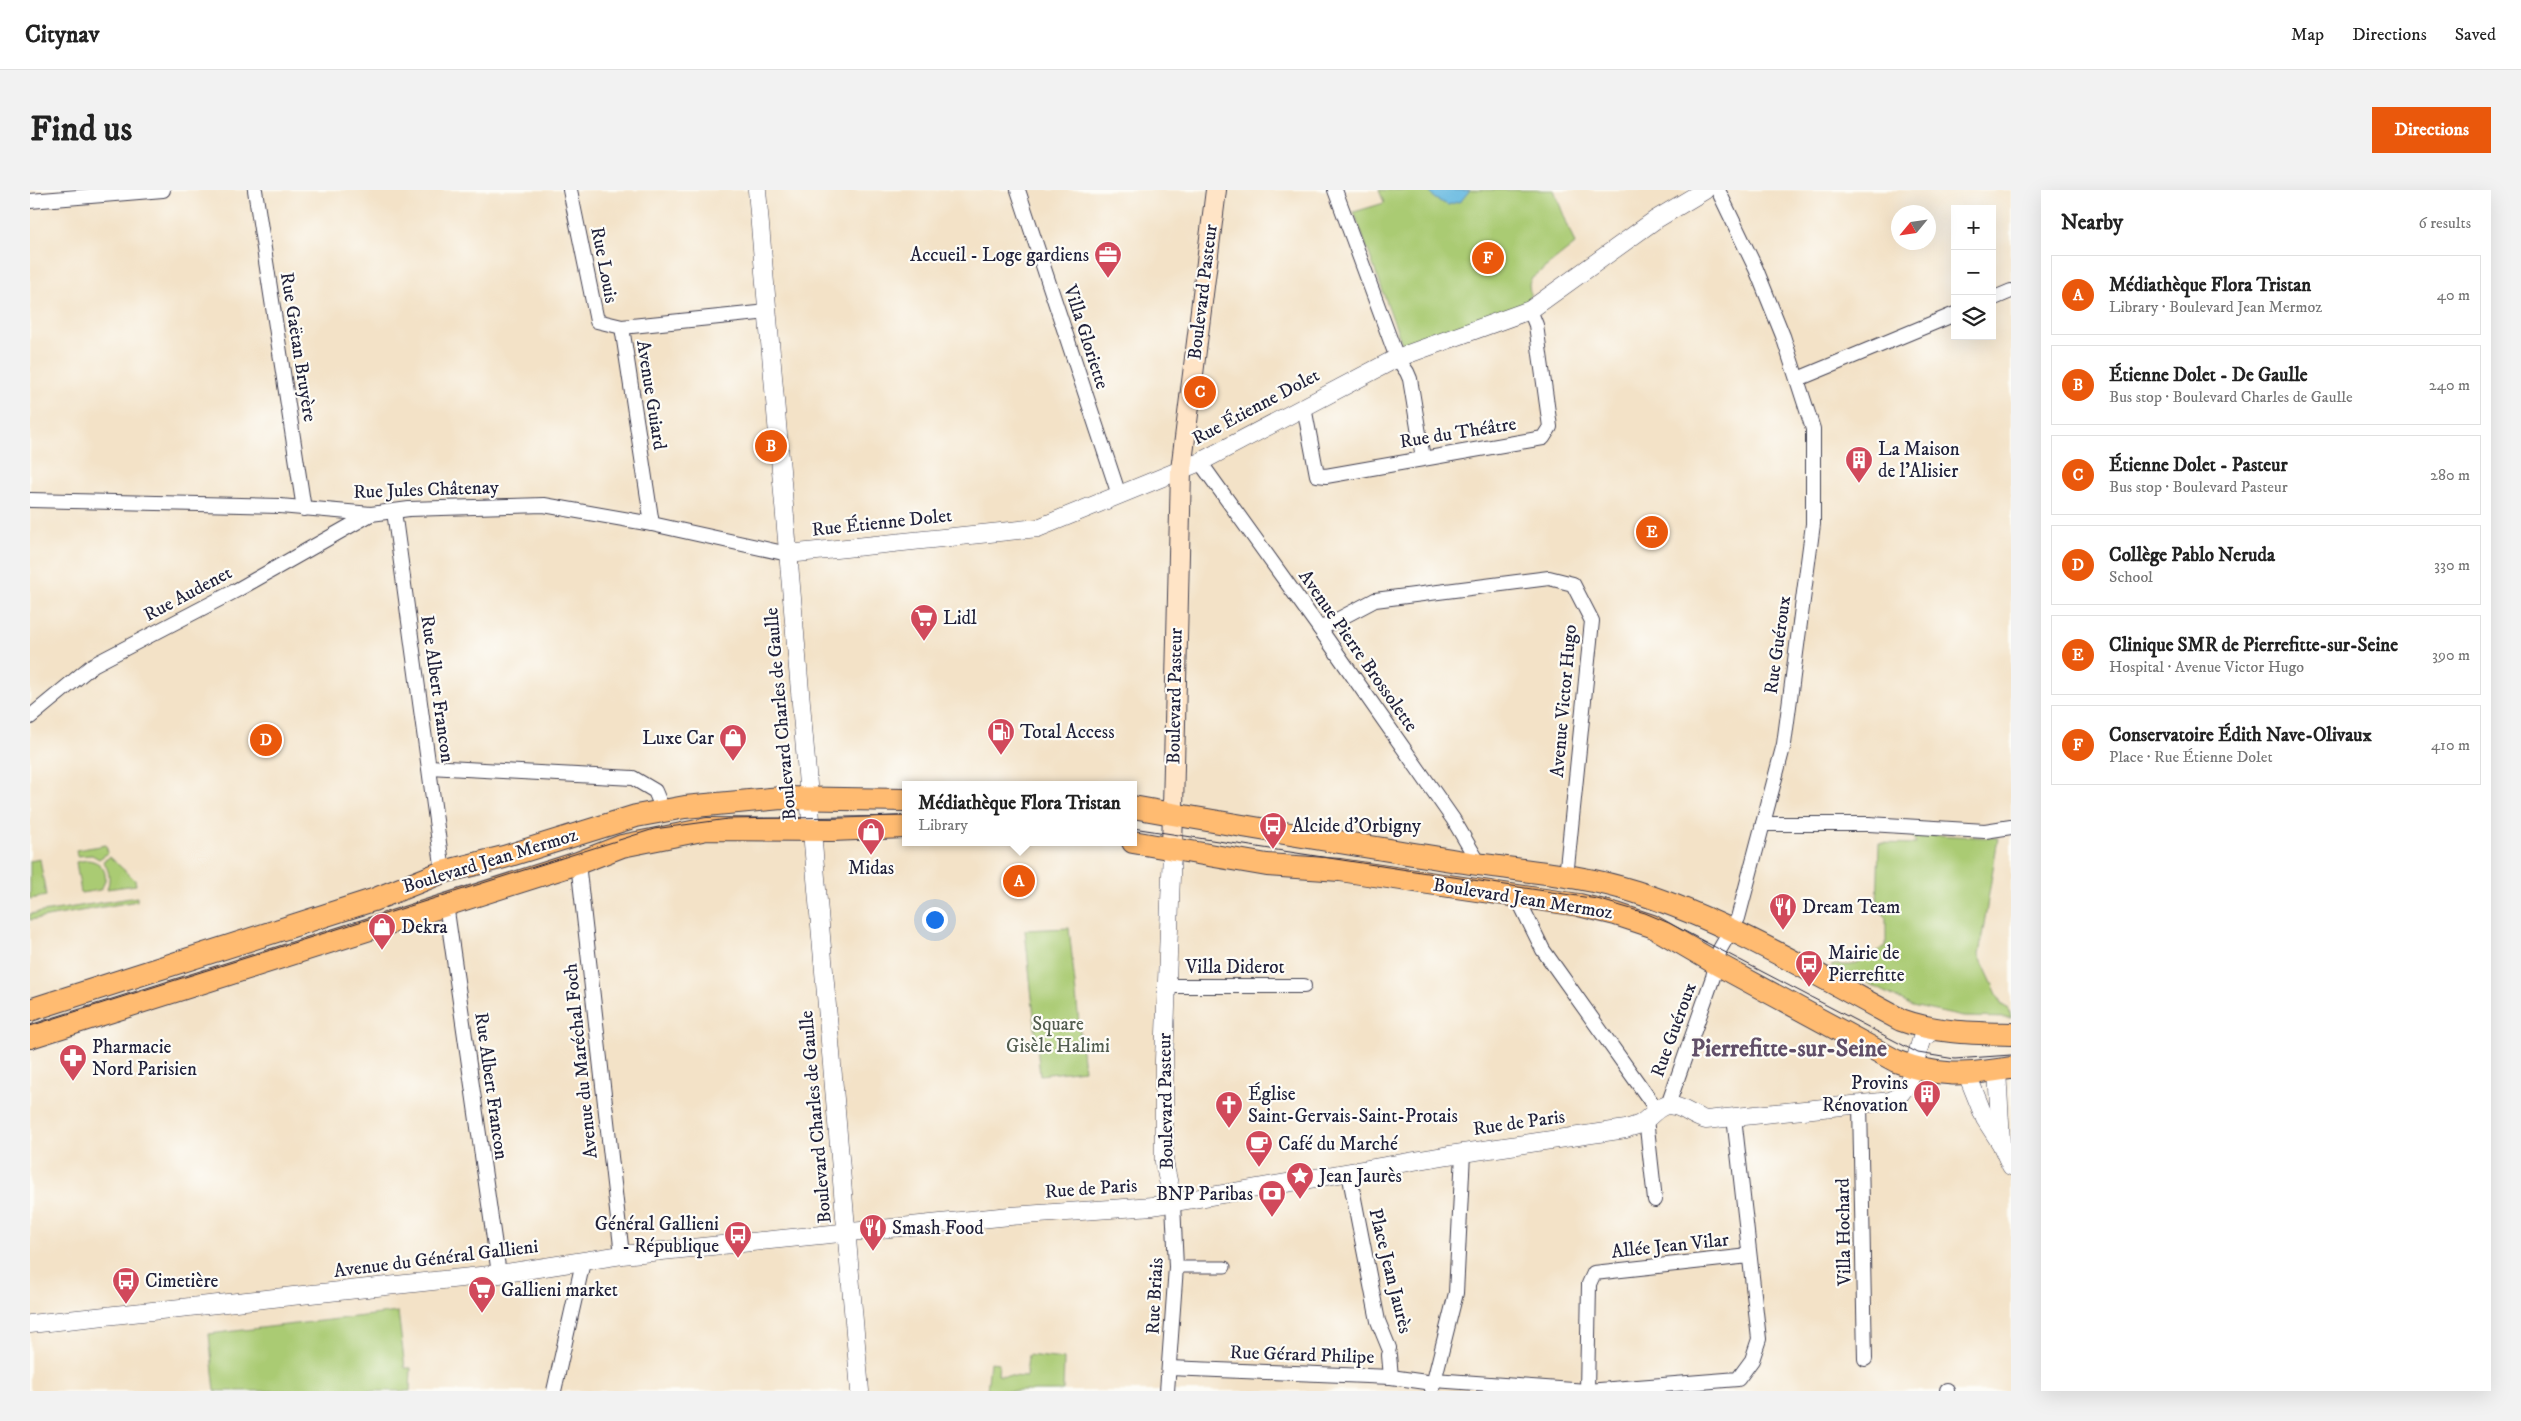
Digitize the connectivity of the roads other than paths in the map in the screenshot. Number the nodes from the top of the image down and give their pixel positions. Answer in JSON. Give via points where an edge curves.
{"nodes":[{"id":1,"x":163,"y":190,"type":"edge"},
{"id":2,"x":256,"y":190,"type":"edge"},
{"id":3,"x":570,"y":190,"type":"edge"},
{"id":4,"x":758,"y":190,"type":"edge"},
{"id":5,"x":1018,"y":190,"type":"edge"},
{"id":6,"x":1216,"y":190,"type":"edge"},
{"id":7,"x":1335,"y":190,"type":"edge"},
{"id":8,"x":1706,"y":190,"type":"edge"},
{"id":9,"x":1718,"y":190,"type":"edge"},
{"id":10,"x":121,"y":192,"type":"edge"},
{"id":11,"x":30,"y":201,"type":"edge"},
{"id":12,"x":2011,"y":291,"type":"edge"},
{"id":13,"x":1996,"y":297,"type":"edge"},
{"id":14,"x":1530,"y":310,"type":"junction"},
{"id":15,"x":768,"y":312,"type":"junction"},
{"id":16,"x":1951,"y":316,"type":"edge"},
{"id":17,"x":622,"y":327,"type":"junction"},
{"id":18,"x":1397,"y":358,"type":"junction"},
{"id":19,"x":1798,"y":379,"type":"junction"},
{"id":20,"x":1304,"y":407,"type":"junction"},
{"id":21,"x":1423,"y":458,"type":"junction"},
{"id":22,"x":1200,"y":462,"type":"junction"},
{"id":23,"x":1181,"y":470,"type":"junction"},
{"id":24,"x":1119,"y":495,"type":"junction"},
{"id":25,"x":30,"y":500,"type":"edge"},
{"id":26,"x":304,"y":509,"type":"junction"},
{"id":27,"x":394,"y":512,"type":"junction"},
{"id":28,"x":371,"y":514,"type":"junction"},
{"id":29,"x":652,"y":524,"type":"junction"},
{"id":30,"x":788,"y":554,"type":"junction"},
{"id":31,"x":1320,"y":629,"type":"junction"},
{"id":32,"x":30,"y":717,"type":"edge"},
{"id":33,"x":429,"y":767,"type":"junction"},
{"id":34,"x":810,"y":798,"type":"junction"},
{"id":35,"x":902,"y":800,"type":"edge"},
{"id":36,"x":1137,"y":808,"type":"edge"},
{"id":37,"x":663,"y":810,"type":"junction"},
{"id":38,"x":1172,"y":814,"type":"junction"},
{"id":39,"x":1763,"y":824,"type":"junction"},
{"id":40,"x":902,"y":827,"type":"edge"},
{"id":41,"x":2011,"y":827,"type":"edge"},
{"id":42,"x":813,"y":830,"type":"junction"},
{"id":43,"x":1137,"y":843,"type":"edge"},
{"id":44,"x":1172,"y":850,"type":"junction"},
{"id":45,"x":578,"y":863,"type":"junction"},
{"id":46,"x":1480,"y":864,"type":"junction"},
{"id":47,"x":443,"y":872,"type":"junction"},
{"id":48,"x":1566,"y":877,"type":"junction"},
{"id":49,"x":1517,"y":897,"type":"junction"},
{"id":50,"x":446,"y":904,"type":"junction"},
{"id":51,"x":1731,"y":930,"type":"junction"},
{"id":52,"x":1717,"y":964,"type":"junction"},
{"id":53,"x":1167,"y":986,"type":"junction"},
{"id":54,"x":1304,"y":986,"type":"dead end"},
{"id":55,"x":30,"y":1010,"type":"edge"},
{"id":56,"x":1938,"y":1030,"type":"junction"},
{"id":57,"x":2002,"y":1034,"type":"edge"},
{"id":58,"x":30,"y":1037,"type":"edge"},
{"id":59,"x":1914,"y":1068,"type":"junction"},
{"id":60,"x":2004,"y":1069,"type":"edge"},
{"id":61,"x":1967,"y":1074,"type":"junction"},
{"id":62,"x":1860,"y":1104,"type":"junction"},
{"id":63,"x":1657,"y":1111,"type":"junction"},
{"id":64,"x":1734,"y":1117,"type":"junction"},
{"id":65,"x":2001,"y":1144,"type":"junction"},
{"id":66,"x":1463,"y":1153,"type":"junction"},
{"id":67,"x":2011,"y":1166,"type":"edge"},
{"id":68,"x":1349,"y":1173,"type":"junction"},
{"id":69,"x":1655,"y":1200,"type":"dead end"},
{"id":70,"x":1173,"y":1203,"type":"junction"},
{"id":71,"x":847,"y":1234,"type":"junction"},
{"id":72,"x":622,"y":1255,"type":"junction"},
{"id":73,"x":1749,"y":1256,"type":"junction"},
{"id":74,"x":583,"y":1262,"type":"junction"},
{"id":75,"x":1225,"y":1267,"type":"dead end"},
{"id":76,"x":1176,"y":1268,"type":"junction"},
{"id":77,"x":499,"y":1274,"type":"junction"},
{"id":78,"x":30,"y":1324,"type":"edge"},
{"id":79,"x":1865,"y":1359,"type":"dead end"},
{"id":80,"x":1169,"y":1368,"type":"junction"},
{"id":81,"x":1392,"y":1377,"type":"junction"},
{"id":82,"x":1433,"y":1385,"type":"edge"},
{"id":83,"x":554,"y":1391,"type":"edge"},
{"id":84,"x":860,"y":1391,"type":"edge"},
{"id":85,"x":1167,"y":1391,"type":"edge"},
{"id":86,"x":1587,"y":1391,"type":"edge"}],
"edges":[{"from":1,"to":10,"type":"street"},
{"from":2,"to":26,"type":"street","name":"Rue Gaëtan Bruyère"},
{"from":3,"to":17,"type":"street","name":"Rue Louis","via":[[596,321]]},
{"from":4,"to":15,"type":"street","name":"Boulevard Charles de Gaulle"},
{"from":5,"to":24,"type":"street","name":"Villa Gloriette"},
{"from":6,"to":23,"type":"main road","name":"Boulevard Pasteur"},
{"from":7,"to":18,"type":"street"},
{"from":8,"to":14,"type":"street","name":"Rue Étienne Dolet","via":[[1654,220]]},
{"from":9,"to":19,"type":"street","name":"Rue Guéroux","via":[[1756,269]]},
{"from":10,"to":11,"type":"street"},
{"from":12,"to":13,"type":"street"},
{"from":14,"to":18,"type":"street","name":"Rue Étienne Dolet"},
{"from":14,"to":21,"type":"street","name":"Rue du Théâtre","via":[[1536,325],[1550,427],[1544,438]]},
{"from":15,"to":17,"type":"street","name":"Avenue Guiard"},
{"from":15,"to":30,"type":"street","name":"Boulevard Charles de Gaulle"},
{"from":16,"to":19,"type":"street"},
{"from":17,"to":29,"type":"street","name":"Avenue Guiard"},
{"from":18,"to":20,"type":"street","name":"Rue Étienne Dolet"},
{"from":18,"to":21,"type":"street","via":[[1410,379]]},
{"from":19,"to":39,"type":"street","name":"Rue Guéroux","via":[[1813,429],[1812,524],[1784,744]]},
{"from":20,"to":21,"type":"street","name":"Rue du Théâtre","via":[[1317,475]]},
{"from":20,"to":22,"type":"street","name":"Rue Étienne Dolet"},
{"from":22,"to":23,"type":"street","name":"Rue Étienne Dolet"},
{"from":22,"to":31,"type":"street","name":"Avenue Pierre Brossolette"},
{"from":23,"to":24,"type":"street","name":"Rue Étienne Dolet"},
{"from":23,"to":38,"type":"main road","name":"Boulevard Pasteur"},
{"from":24,"to":30,"type":"street","name":"Rue Étienne Dolet","via":[[1038,528]]},
{"from":25,"to":26,"type":"street","name":"Rue Jules Châtenay"},
{"from":26,"to":28,"type":"street","name":"Rue Jules Châtenay"},
{"from":27,"to":28,"type":"street","name":"Rue Jules Châtenay"},
{"from":27,"to":29,"type":"street","name":"Rue Jules Châtenay","via":[[544,506]]},
{"from":27,"to":33,"type":"street","name":"Rue Albert Francon"},
{"from":28,"to":32,"type":"street","name":"Rue Audenet","via":[[237,590],[93,665]]},
{"from":29,"to":30,"type":"street","name":"Rue Jules Châtenay"},
{"from":30,"to":34,"type":"street","name":"Boulevard Charles de Gaulle"},
{"from":31,"to":46,"type":"street","name":"Avenue Pierre Brossolette","via":[[1453,819]]},
{"from":31,"to":48,"type":"street","name":"Avenue Victor Hugo","via":[[1374,600],[1549,578],[1573,584],[1592,621]]},
{"from":33,"to":37,"type":"street","via":[[633,778],[655,791]]},
{"from":33,"to":47,"type":"street","name":"Rue Albert Francon"},
{"from":34,"to":35,"type":"main road","name":"Boulevard Jean Mermoz"},
{"from":34,"to":37,"type":"main road","name":"Boulevard Jean Mermoz"},
{"from":34,"to":42,"type":"street","name":"Boulevard Charles de Gaulle"},
{"from":36,"to":38,"type":"main road","name":"Boulevard Jean Mermoz"},
{"from":37,"to":47,"type":"main road","name":"Boulevard Jean Mermoz"},
{"from":38,"to":44,"type":"main road","name":"Boulevard Pasteur"},
{"from":38,"to":46,"type":"main road","name":"Boulevard Jean Mermoz"},
{"from":39,"to":41,"type":"street","via":[[1869,824],[1990,830]]},
{"from":39,"to":51,"type":"street","name":"Rue Guéroux","via":[[1738,918]]},
{"from":40,"to":42,"type":"main road","name":"Boulevard Jean Mermoz"},
{"from":42,"to":45,"type":"main road","name":"Boulevard Jean Mermoz","via":[[707,829],[622,846]]},
{"from":42,"to":71,"type":"street","name":"Boulevard Charles de Gaulle"},
{"from":43,"to":44,"type":"main road","name":"Boulevard Jean Mermoz"},
{"from":44,"to":49,"type":"main road","name":"Boulevard Jean Mermoz","via":[[1267,865],[1340,870]]},
{"from":44,"to":53,"type":"street","name":"Boulevard Pasteur"},
{"from":45,"to":50,"type":"main road","name":"Boulevard Jean Mermoz"},
{"from":45,"to":72,"type":"street","name":"Avenue du Maréchal Foch"},
{"from":46,"to":48,"type":"main road","name":"Boulevard Jean Mermoz"},
{"from":47,"to":55,"type":"main road","name":"Boulevard Jean Mermoz","via":[[373,900]]},
{"from":48,"to":51,"type":"main road","name":"Boulevard Jean Mermoz","via":[[1634,891]]},
{"from":49,"to":52,"type":"main road","name":"Boulevard Jean Mermoz","via":[[1579,905],[1652,926]]},
{"from":49,"to":63,"type":"street","via":[[1543,950]]},
{"from":50,"to":58,"type":"main road","name":"Boulevard Jean Mermoz"},
{"from":50,"to":77,"type":"street","name":"Rue Albert Francon"},
{"from":51,"to":52,"type":"street","name":"Rue Guéroux","via":[[1720,949]]},
{"from":51,"to":56,"type":"main road","name":"Boulevard Jean Mermoz","via":[[1901,1020]]},
{"from":52,"to":59,"type":"main road","name":"Boulevard Jean Mermoz"},
{"from":52,"to":63,"type":"street","name":"Rue Guéroux"},
{"from":53,"to":54,"type":"street","name":"Villa Diderot"},
{"from":53,"to":70,"type":"street","name":"Boulevard Pasteur","via":[[1164,1162]]},
{"from":56,"to":57,"type":"main road","name":"Boulevard Jean Mermoz"},
{"from":56,"to":59,"type":"street","via":[[1922,1038]]},
{"from":57,"to":60,"type":"main road"},
{"from":59,"to":61,"type":"main road","name":"Boulevard Jean Mermoz","via":[[1938,1074]]},
{"from":59,"to":62,"type":"street","via":[[1901,1096],[1891,1101]]},
{"from":60,"to":61,"type":"main road","name":"Boulevard Jean Mermoz"},
{"from":60,"to":65,"type":"street"},
{"from":61,"to":65,"type":"street","via":[[1985,1119]]},
{"from":62,"to":64,"type":"street"},
{"from":62,"to":79,"type":"street","name":"Villa Hochard"},
{"from":63,"to":64,"type":"street","via":[[1676,1106],[1706,1120]]},
{"from":63,"to":66,"type":"street","name":"Rue de Paris","via":[[1626,1129]]},
{"from":63,"to":69,"type":"street"},
{"from":64,"to":73,"type":"street"},
{"from":65,"to":67,"type":"street"},
{"from":66,"to":68,"type":"street","name":"Rue de Paris"},
{"from":66,"to":82,"type":"street","via":[[1456,1293]]},
{"from":68,"to":70,"type":"street","name":"Rue de Paris"},
{"from":68,"to":81,"type":"street","name":"Place Jean Jaurès"},
{"from":70,"to":71,"type":"street","name":"Rue de Paris"},
{"from":70,"to":76,"type":"street","name":"Rue Briais"},
{"from":71,"to":72,"type":"street","name":"Avenue du Général Gallieni"},
{"from":71,"to":84,"type":"street","name":"Boulevard Charles de Gaulle"},
{"from":72,"to":74,"type":"street","name":"Avenue du Général Gallieni"},
{"from":73,"to":86,"type":"street","name":"Allée Jean Vilar","via":[[1594,1272],[1589,1284]]},
{"from":73,"to":86,"type":"street","via":[[1759,1340],[1752,1360],[1738,1379]]},
{"from":74,"to":77,"type":"street","name":"Avenue du Général Gallieni"},
{"from":74,"to":83,"type":"street"},
{"from":75,"to":76,"type":"street"},
{"from":76,"to":80,"type":"street","name":"Rue Briais"},
{"from":77,"to":78,"type":"street","name":"Avenue du Général Gallieni"},
{"from":80,"to":81,"type":"street","name":"Rue Gérard Philipe"},
{"from":80,"to":85,"type":"street","name":"Rue Briais"},
{"from":81,"to":82,"type":"street","name":"Rue Gérard Philipe"},
{"from":82,"to":86,"type":"street"}]}
